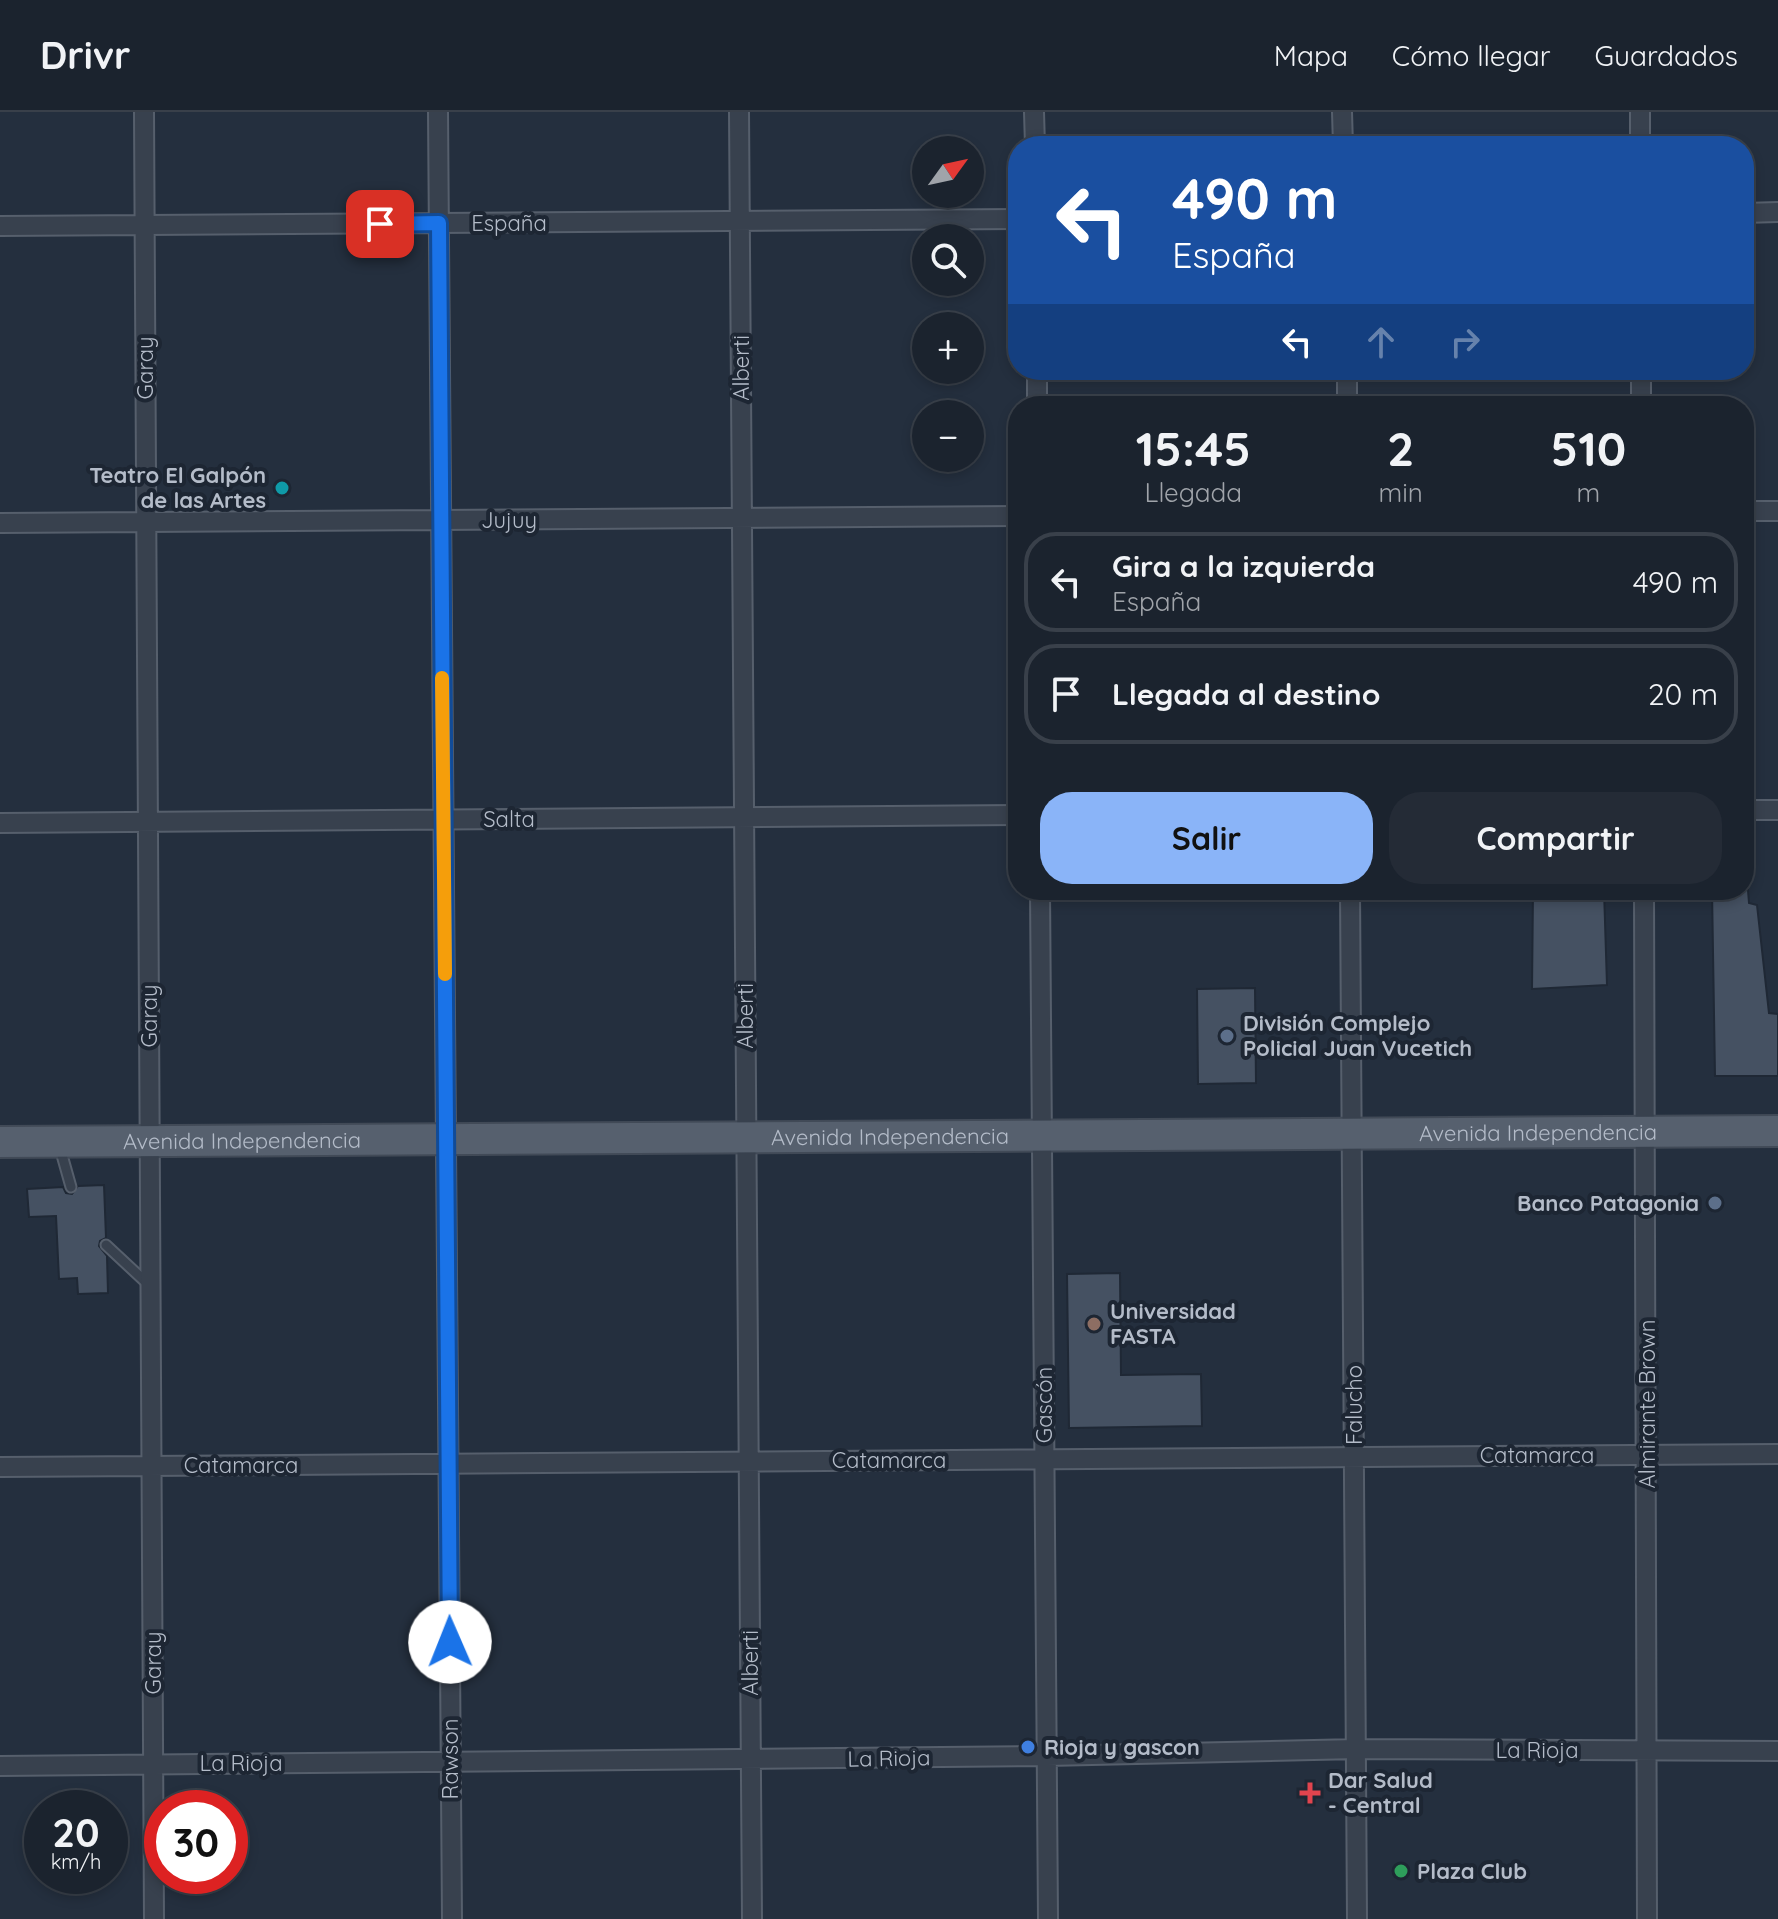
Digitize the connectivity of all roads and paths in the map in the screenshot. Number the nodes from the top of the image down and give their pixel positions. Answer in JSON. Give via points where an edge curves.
{"nodes":[{"id":1,"x":144,"y":112,"type":"edge"},
{"id":2,"x":438,"y":112,"type":"edge"},
{"id":3,"x":739,"y":112,"type":"edge"},
{"id":4,"x":1034,"y":112,"type":"edge"},
{"id":5,"x":1342,"y":112,"type":"edge"},
{"id":6,"x":1640,"y":112,"type":"edge"},
{"id":7,"x":1035,"y":136,"type":"edge"},
{"id":8,"x":1343,"y":136,"type":"edge"},
{"id":9,"x":1640,"y":136,"type":"edge"},
{"id":10,"x":1778,"y":212,"type":"edge"},
{"id":11,"x":1754,"y":213,"type":"edge"},
{"id":12,"x":1008,"y":219,"type":"edge"},
{"id":13,"x":740,"y":221,"type":"junction"},
{"id":14,"x":439,"y":223,"type":"junction"},
{"id":15,"x":144,"y":225,"type":"junction"},
{"id":16,"x":0,"y":226,"type":"edge"},
{"id":17,"x":1754,"y":511,"type":"edge"},
{"id":18,"x":1778,"y":511,"type":"edge"},
{"id":19,"x":1008,"y":516,"type":"edge"},
{"id":20,"x":742,"y":518,"type":"junction"},
{"id":21,"x":441,"y":520,"type":"junction"},
{"id":22,"x":146,"y":522,"type":"junction"},
{"id":23,"x":0,"y":523,"type":"edge"},
{"id":24,"x":1754,"y":810,"type":"edge"},
{"id":25,"x":1778,"y":810,"type":"edge"},
{"id":26,"x":1008,"y":815,"type":"edge"},
{"id":27,"x":744,"y":817,"type":"junction"},
{"id":28,"x":443,"y":819,"type":"junction"},
{"id":29,"x":147,"y":822,"type":"junction"},
{"id":30,"x":0,"y":823,"type":"edge"},
{"id":31,"x":1040,"y":900,"type":"edge"},
{"id":32,"x":1350,"y":900,"type":"edge"},
{"id":33,"x":1644,"y":900,"type":"edge"},
{"id":34,"x":1778,"y":1131,"type":"edge"},
{"id":35,"x":1352,"y":1133,"type":"junction"},
{"id":36,"x":1645,"y":1133,"type":"junction"},
{"id":37,"x":1042,"y":1135,"type":"junction"},
{"id":38,"x":746,"y":1137,"type":"junction"},
{"id":39,"x":446,"y":1139,"type":"junction"},
{"id":40,"x":58,"y":1141,"type":"junction"},
{"id":41,"x":149,"y":1141,"type":"junction"},
{"id":42,"x":0,"y":1142,"type":"edge"},
{"id":43,"x":71,"y":1187,"type":"dead end"},
{"id":44,"x":106,"y":1245,"type":"dead end"},
{"id":45,"x":150,"y":1287,"type":"junction"},
{"id":46,"x":1648,"y":1454,"type":"junction"},
{"id":47,"x":1778,"y":1454,"type":"edge"},
{"id":48,"x":1354,"y":1456,"type":"junction"},
{"id":49,"x":1045,"y":1459,"type":"junction"},
{"id":50,"x":749,"y":1461,"type":"junction"},
{"id":51,"x":448,"y":1463,"type":"junction"},
{"id":52,"x":151,"y":1466,"type":"junction"},
{"id":53,"x":0,"y":1467,"type":"edge"},
{"id":54,"x":1356,"y":1749,"type":"junction"},
{"id":55,"x":1647,"y":1751,"type":"junction"},
{"id":56,"x":1778,"y":1751,"type":"edge"},
{"id":57,"x":1047,"y":1756,"type":"junction"},
{"id":58,"x":751,"y":1759,"type":"junction"},
{"id":59,"x":450,"y":1762,"type":"junction"},
{"id":60,"x":153,"y":1764,"type":"junction"},
{"id":61,"x":0,"y":1766,"type":"edge"},
{"id":62,"x":154,"y":1919,"type":"edge"},
{"id":63,"x":452,"y":1919,"type":"edge"},
{"id":64,"x":752,"y":1919,"type":"edge"},
{"id":65,"x":1048,"y":1919,"type":"edge"},
{"id":66,"x":1357,"y":1919,"type":"edge"},
{"id":67,"x":1647,"y":1919,"type":"edge"}],
"edges":[{"from":1,"to":15,"type":"street","name":"Garay"},
{"from":2,"to":14,"type":"street","name":"Rawson"},
{"from":3,"to":13,"type":"street","name":"Alberti"},
{"from":4,"to":7,"type":"street"},
{"from":5,"to":8,"type":"street"},
{"from":6,"to":9,"type":"street"},
{"from":10,"to":11,"type":"street"},
{"from":12,"to":13,"type":"street","name":"España"},
{"from":13,"to":14,"type":"street","name":"España"},
{"from":13,"to":20,"type":"street","name":"Alberti"},
{"from":14,"to":15,"type":"street","name":"España"},
{"from":14,"to":21,"type":"street","name":"Rawson"},
{"from":15,"to":16,"type":"street","name":"España"},
{"from":15,"to":22,"type":"street","name":"Garay"},
{"from":17,"to":18,"type":"street"},
{"from":19,"to":20,"type":"street","name":"Jujuy"},
{"from":20,"to":21,"type":"street","name":"Jujuy"},
{"from":20,"to":27,"type":"street","name":"Alberti"},
{"from":21,"to":22,"type":"street","name":"Jujuy"},
{"from":21,"to":28,"type":"street","name":"Rawson"},
{"from":22,"to":23,"type":"street","name":"Jujuy"},
{"from":22,"to":29,"type":"street","name":"Garay"},
{"from":24,"to":25,"type":"street"},
{"from":26,"to":27,"type":"street","name":"Salta"},
{"from":27,"to":28,"type":"street","name":"Salta"},
{"from":27,"to":38,"type":"street","name":"Alberti"},
{"from":28,"to":29,"type":"street","name":"Salta"},
{"from":28,"to":39,"type":"street","name":"Rawson"},
{"from":29,"to":30,"type":"street","name":"Salta"},
{"from":29,"to":41,"type":"street","name":"Garay"},
{"from":31,"to":37,"type":"street","name":"Gascón"},
{"from":32,"to":35,"type":"street","name":"Falucho"},
{"from":33,"to":36,"type":"street","name":"Almirante Brown"},
{"from":34,"to":36,"type":"main road","name":"Avenida Independencia"},
{"from":35,"to":36,"type":"main road","name":"Avenida Independencia"},
{"from":35,"to":37,"type":"main road","name":"Avenida Independencia"},
{"from":35,"to":48,"type":"street","name":"Falucho"},
{"from":36,"to":46,"type":"street","name":"Almirante Brown"},
{"from":37,"to":38,"type":"main road","name":"Avenida Independencia"},
{"from":37,"to":49,"type":"street","name":"Gascón"},
{"from":38,"to":39,"type":"main road","name":"Avenida Independencia"},
{"from":38,"to":50,"type":"street","name":"Alberti"},
{"from":39,"to":41,"type":"main road","name":"Avenida Independencia"},
{"from":39,"to":51,"type":"street","name":"Rawson"},
{"from":40,"to":41,"type":"main road","name":"Avenida Independencia"},
{"from":40,"to":42,"type":"main road","name":"Avenida Independencia"},
{"from":40,"to":43,"type":"lane"},
{"from":41,"to":45,"type":"street","name":"Garay"},
{"from":44,"to":45,"type":"lane"},
{"from":45,"to":52,"type":"street","name":"Garay"},
{"from":46,"to":47,"type":"street","name":"Catamarca"},
{"from":46,"to":48,"type":"street","name":"Catamarca"},
{"from":46,"to":55,"type":"street","name":"Almirante Brown"},
{"from":48,"to":49,"type":"street","name":"Catamarca"},
{"from":48,"to":54,"type":"street","name":"Falucho"},
{"from":49,"to":50,"type":"street","name":"Catamarca"},
{"from":49,"to":57,"type":"street","name":"Gascón"},
{"from":50,"to":51,"type":"street","name":"Catamarca"},
{"from":50,"to":58,"type":"street","name":"Alberti"},
{"from":51,"to":52,"type":"street","name":"Catamarca"},
{"from":51,"to":59,"type":"street","name":"Rawson"},
{"from":52,"to":53,"type":"street","name":"Catamarca"},
{"from":52,"to":60,"type":"street","name":"Garay"},
{"from":54,"to":55,"type":"street","name":"La Rioja"},
{"from":54,"to":57,"type":"street","name":"La Rioja"},
{"from":54,"to":66,"type":"street","name":"Falucho"},
{"from":55,"to":56,"type":"street","name":"La Rioja"},
{"from":55,"to":67,"type":"street","name":"Almirante Brown"},
{"from":57,"to":58,"type":"street","name":"La Rioja"},
{"from":57,"to":65,"type":"street","name":"Gascón"},
{"from":58,"to":59,"type":"street","name":"La Rioja"},
{"from":58,"to":64,"type":"street","name":"Alberti"},
{"from":59,"to":60,"type":"street","name":"La Rioja"},
{"from":59,"to":63,"type":"street","name":"Rawson"},
{"from":60,"to":61,"type":"street","name":"La Rioja"},
{"from":60,"to":62,"type":"street","name":"Garay"}]}
